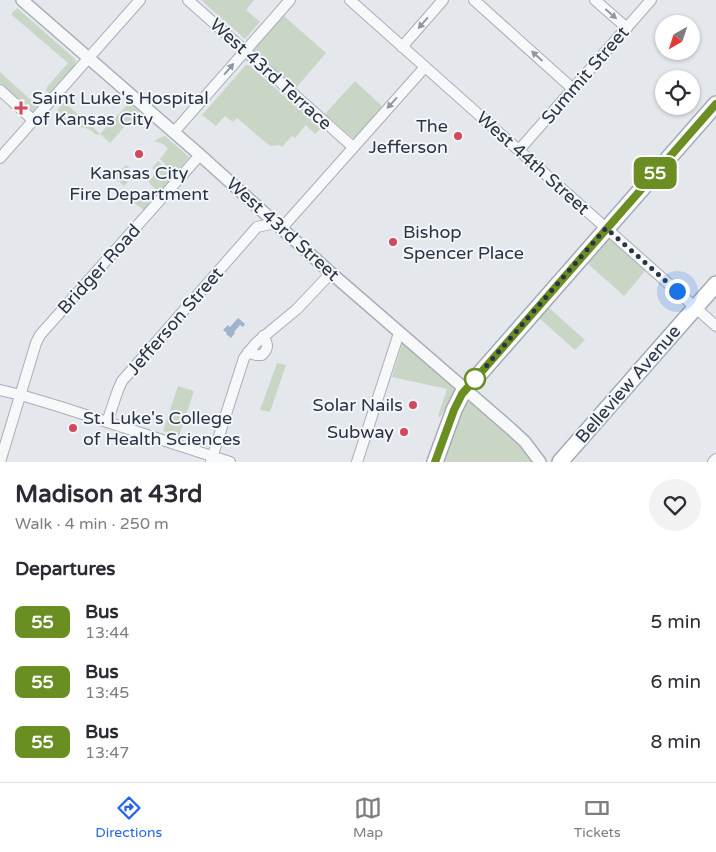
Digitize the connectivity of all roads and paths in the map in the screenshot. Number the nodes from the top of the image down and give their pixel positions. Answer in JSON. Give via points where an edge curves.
{"nodes":[{"id":1,"x":22,"y":0,"type":"edge"},
{"id":2,"x":140,"y":0,"type":"edge"},
{"id":3,"x":188,"y":0,"type":"edge"},
{"id":4,"x":290,"y":0,"type":"edge"},
{"id":5,"x":350,"y":0,"type":"edge"},
{"id":6,"x":443,"y":0,"type":"edge"},
{"id":7,"x":474,"y":0,"type":"edge"},
{"id":8,"x":595,"y":0,"type":"edge"},
{"id":9,"x":651,"y":0,"type":"edge"},
{"id":10,"x":627,"y":28,"type":"junction"},
{"id":11,"x":402,"y":47,"type":"junction"},
{"id":12,"x":246,"y":51,"type":"junction"},
{"id":13,"x":89,"y":58,"type":"junction"},
{"id":14,"x":425,"y":67,"type":"junction"},
{"id":15,"x":573,"y":88,"type":"junction"},
{"id":16,"x":0,"y":90,"type":"edge"},
{"id":17,"x":716,"y":104,"type":"edge"},
{"id":18,"x":34,"y":120,"type":"junction"},
{"id":19,"x":174,"y":132,"type":"junction"},
{"id":20,"x":354,"y":147,"type":"junction"},
{"id":21,"x":519,"y":150,"type":"junction"},
{"id":22,"x":200,"y":155,"type":"junction"},
{"id":23,"x":0,"y":158,"type":"edge"},
{"id":24,"x":259,"y":209,"type":"junction"},
{"id":25,"x":278,"y":226,"type":"junction"},
{"id":26,"x":257,"y":227,"type":"junction"},
{"id":27,"x":606,"y":228,"type":"junction"},
{"id":28,"x":331,"y":273,"type":"junction"},
{"id":29,"x":716,"y":284,"type":"edge"},
{"id":30,"x":695,"y":307,"type":"junction"},
{"id":31,"x":716,"y":326,"type":"edge"},
{"id":32,"x":399,"y":333,"type":"junction"},
{"id":33,"x":0,"y":390,"type":"edge"},
{"id":34,"x":466,"y":390,"type":"junction"},
{"id":35,"x":21,"y":395,"type":"junction"},
{"id":36,"x":107,"y":422,"type":"junction"},
{"id":37,"x":212,"y":459,"type":"edge"},
{"id":38,"x":716,"y":459,"type":"edge"},
{"id":39,"x":0,"y":462,"type":"edge"},
{"id":40,"x":230,"y":462,"type":"edge"},
{"id":41,"x":357,"y":462,"type":"edge"},
{"id":42,"x":435,"y":462,"type":"edge"},
{"id":43,"x":540,"y":462,"type":"edge"},
{"id":44,"x":560,"y":462,"type":"edge"},
{"id":45,"x":713,"y":462,"type":"edge"}],
"edges":[{"from":1,"to":13,"type":"street","name":"West 43rd Street"},
{"from":2,"to":13,"type":"street"},
{"from":3,"to":12,"type":"street","name":"West 43rd Terrace"},
{"from":4,"to":12,"type":"street"},
{"from":5,"to":11,"type":"street","name":"West 44th Street"},
{"from":6,"to":11,"type":"street","one_way":true},
{"from":15,"to":7,"type":"street","one_way":true},
{"from":8,"to":10,"type":"street","one_way":true},
{"from":9,"to":10,"type":"street","name":"Summit Street"},
{"from":10,"to":15,"type":"street","name":"Summit Street"},
{"from":11,"to":14,"type":"street","name":"West 44th Street"},
{"from":19,"to":12,"type":"street","one_way":true},
{"from":12,"to":20,"type":"street","name":"West 43rd Terrace"},
{"from":13,"to":18,"type":"street"},
{"from":13,"to":19,"type":"street","name":"West 43rd Street"},
{"from":14,"to":20,"type":"street","one_way":true},
{"from":14,"to":21,"type":"street","name":"West 44th Street"},
{"from":15,"to":21,"type":"street","name":"Summit Street"},
{"from":16,"to":18,"type":"street"},
{"from":17,"to":27,"type":"main road"},
{"from":18,"to":23,"type":"street"},
{"from":19,"to":22,"type":"street","name":"West 43rd Street"},
{"from":20,"to":25,"type":"street"},
{"from":21,"to":27,"type":"street","name":"West 44th Street"},
{"from":22,"to":24,"type":"street","name":"West 43rd Street"},
{"from":22,"to":35,"type":"street","name":"Bridger Road","via":[[40,335]]},
{"from":24,"to":25,"type":"street","name":"West 43rd Street"},
{"from":24,"to":26,"type":"street"},
{"from":25,"to":26,"type":"street"},
{"from":25,"to":28,"type":"street","name":"West 43rd Street"},
{"from":26,"to":36,"type":"street","name":"Jefferson Street","via":[[122,381]]},
{"from":27,"to":30,"type":"street","name":"West 44th Street"},
{"from":27,"to":34,"type":"main road"},
{"from":28,"to":32,"type":"street","name":"West 43rd Street"},
{"from":28,"to":37,"type":"street","via":[[298,309],[263,336],[267,350],[262,355],[248,352],[244,358]]},
{"from":29,"to":30,"type":"main road","name":"Belleview Avenue"},
{"from":30,"to":31,"type":"street","name":"West 44th Street"},
{"from":30,"to":44,"type":"main road","name":"Belleview Avenue"},
{"from":32,"to":34,"type":"street","name":"West 43rd Street"},
{"from":32,"to":41,"type":"street"},
{"from":33,"to":35,"type":"street"},
{"from":34,"to":42,"type":"main road","via":[[454,410]]},
{"from":34,"to":43,"type":"street","name":"West 43rd Street","via":[[518,435]]},
{"from":35,"to":36,"type":"street"},
{"from":35,"to":39,"type":"street","name":"Bridger Road"},
{"from":36,"to":37,"type":"street"},
{"from":37,"to":40,"type":"street"},
{"from":38,"to":45,"type":"street"}]}
